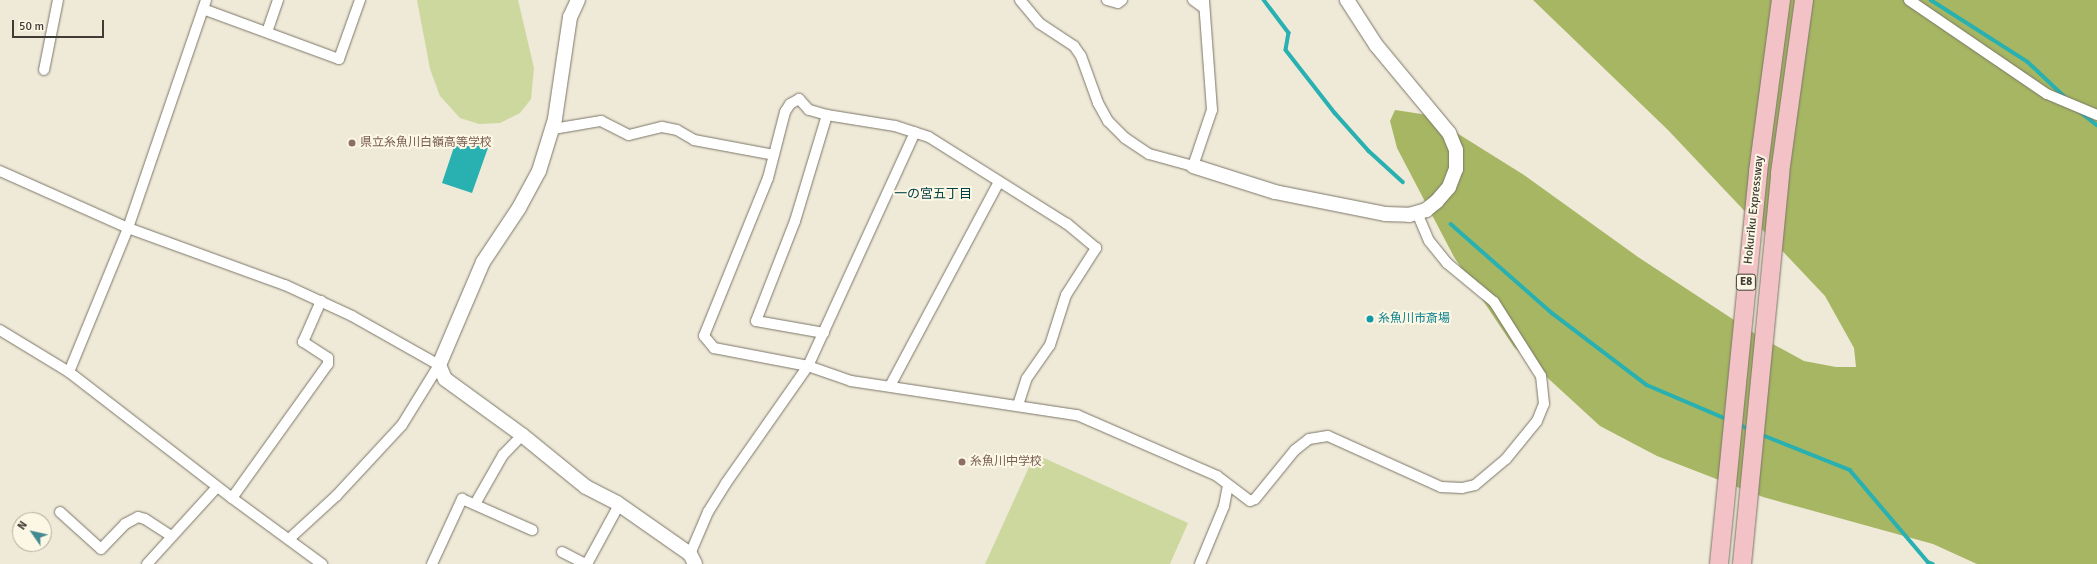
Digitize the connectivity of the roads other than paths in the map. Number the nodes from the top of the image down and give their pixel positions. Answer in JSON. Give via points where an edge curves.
{"nodes":[{"id":1,"x":58,"y":0,"type":"edge"},
{"id":2,"x":278,"y":0,"type":"edge"},
{"id":3,"x":360,"y":0,"type":"edge"},
{"id":4,"x":578,"y":0,"type":"edge"},
{"id":5,"x":1020,"y":0,"type":"edge"},
{"id":6,"x":1107,"y":0,"type":"edge"},
{"id":7,"x":1122,"y":0,"type":"edge"},
{"id":8,"x":1193,"y":0,"type":"edge"},
{"id":9,"x":1347,"y":0,"type":"edge"},
{"id":10,"x":1782,"y":0,"type":"edge"},
{"id":11,"x":1804,"y":0,"type":"edge"},
{"id":12,"x":1909,"y":0,"type":"edge"},
{"id":13,"x":1204,"y":4,"type":"edge"},
{"id":14,"x":205,"y":5,"type":"edge"},
{"id":15,"x":267,"y":32,"type":"junction"},
{"id":16,"x":44,"y":70,"type":"dead end"},
{"id":17,"x":827,"y":115,"type":"junction"},
{"id":18,"x":2097,"y":115,"type":"edge"},
{"id":19,"x":553,"y":129,"type":"junction"},
{"id":20,"x":915,"y":132,"type":"junction"},
{"id":21,"x":774,"y":155,"type":"junction"},
{"id":22,"x":1193,"y":166,"type":"junction"},
{"id":23,"x":0,"y":171,"type":"edge"},
{"id":24,"x":999,"y":182,"type":"junction"},
{"id":25,"x":1418,"y":213,"type":"junction"},
{"id":26,"x":128,"y":228,"type":"junction"},
{"id":27,"x":321,"y":301,"type":"junction"},
{"id":28,"x":0,"y":330,"type":"edge"},
{"id":29,"x":824,"y":333,"type":"junction"},
{"id":30,"x":439,"y":365,"type":"junction"},
{"id":31,"x":808,"y":366,"type":"junction"},
{"id":32,"x":69,"y":372,"type":"junction"},
{"id":33,"x":890,"y":386,"type":"junction"},
{"id":34,"x":1018,"y":405,"type":"junction"},
{"id":35,"x":522,"y":435,"type":"junction"},
{"id":36,"x":1228,"y":486,"type":"junction"},
{"id":37,"x":217,"y":487,"type":"junction"},
{"id":38,"x":232,"y":498,"type":"junction"},
{"id":39,"x":475,"y":504,"type":"junction"},
{"id":40,"x":619,"y":505,"type":"junction"},
{"id":41,"x":60,"y":512,"type":"dead end"},
{"id":42,"x":532,"y":530,"type":"dead end"},
{"id":43,"x":171,"y":536,"type":"junction"},
{"id":44,"x":289,"y":538,"type":"junction"},
{"id":45,"x":562,"y":552,"type":"dead end"},
{"id":46,"x":692,"y":559,"type":"edge"},
{"id":47,"x":147,"y":564,"type":"edge"},
{"id":48,"x":322,"y":564,"type":"edge"},
{"id":49,"x":432,"y":564,"type":"edge"},
{"id":50,"x":1200,"y":564,"type":"edge"},
{"id":51,"x":1719,"y":564,"type":"edge"},
{"id":52,"x":1742,"y":564,"type":"edge"}],
"edges":[{"from":1,"to":16,"type":"street"},
{"from":2,"to":15,"type":"street"},
{"from":3,"to":15,"type":"street","via":[[339,59]]},
{"from":4,"to":19,"type":"street","via":[[570,17]]},
{"from":5,"to":22,"type":"street","via":[[1039,23],[1074,46],[1081,56],[1098,103],[1108,121],[1125,138],[1149,154]]},
{"from":6,"to":7,"type":"street","via":[[1118,3]]},
{"from":8,"to":13,"type":"street"},
{"from":9,"to":25,"type":"street","via":[[1376,45],[1449,133],[1456,150],[1456,169],[1449,186],[1437,201]]},
{"from":10,"to":51,"type":"highway","name":"Hokuriku Expressway","number":"E8","via":[[1757,179]]},
{"from":11,"to":52,"type":"highway","name":"Hokuriku Expressway","number":"E8","via":[[1778,195]]},
{"from":12,"to":18,"type":"street","via":[[2047,94]]},
{"from":13,"to":22,"type":"street","via":[[1212,110]]},
{"from":14,"to":15,"type":"street"},
{"from":14,"to":26,"type":"street"},
{"from":17,"to":20,"type":"street"},
{"from":17,"to":21,"type":"street","via":[[809,110],[799,99],[790,104],[785,112]]},
{"from":17,"to":29,"type":"street","via":[[795,221],[756,321]]},
{"from":19,"to":21,"type":"street","via":[[601,121],[629,135],[662,127],[677,130],[694,140]]},
{"from":19,"to":30,"type":"street","via":[[530,190],[483,262]]},
{"from":20,"to":24,"type":"street","via":[[929,137]]},
{"from":20,"to":29,"type":"street"},
{"from":21,"to":31,"type":"street","via":[[768,178],[704,336],[714,348]]},
{"from":22,"to":25,"type":"street","via":[[1275,192],[1385,214]]},
{"from":23,"to":26,"type":"street"},
{"from":24,"to":33,"type":"street"},
{"from":24,"to":34,"type":"street","via":[[1067,224],[1096,248],[1066,295],[1050,345],[1027,378]]},
{"from":25,"to":36,"type":"street","via":[[1428,241],[1447,263],[1494,302],[1541,376],[1544,404],[1537,421],[1506,459],[1475,485],[1462,488],[1441,487],[1328,436],[1309,439],[1295,450],[1255,499],[1245,499]]},
{"from":26,"to":27,"type":"street","via":[[256,273]]},
{"from":26,"to":32,"type":"street"},
{"from":27,"to":30,"type":"street"},
{"from":27,"to":38,"type":"street","via":[[303,342],[328,358],[328,364]]},
{"from":28,"to":32,"type":"street"},
{"from":29,"to":31,"type":"street"},
{"from":30,"to":35,"type":"street","via":[[445,379]]},
{"from":30,"to":44,"type":"street","via":[[402,425],[336,496]]},
{"from":31,"to":33,"type":"street","via":[[851,381]]},
{"from":31,"to":46,"type":"street","via":[[708,512]]},
{"from":32,"to":37,"type":"street"},
{"from":33,"to":34,"type":"street"},
{"from":34,"to":36,"type":"street","via":[[1077,414],[1217,476]]},
{"from":35,"to":39,"type":"street","via":[[503,455]]},
{"from":35,"to":40,"type":"street","via":[[586,487]]},
{"from":36,"to":50,"type":"street","via":[[1224,506]]},
{"from":37,"to":38,"type":"street"},
{"from":37,"to":43,"type":"street"},
{"from":38,"to":44,"type":"street"},
{"from":39,"to":42,"type":"street"},
{"from":39,"to":49,"type":"street","via":[[462,499]]},
{"from":40,"to":45,"type":"street","via":[[588,562],[584,563]]},
{"from":40,"to":46,"type":"street"},
{"from":41,"to":43,"type":"street","via":[[101,549],[125,524],[138,517]]},
{"from":43,"to":47,"type":"street"},
{"from":44,"to":48,"type":"street"}]}
